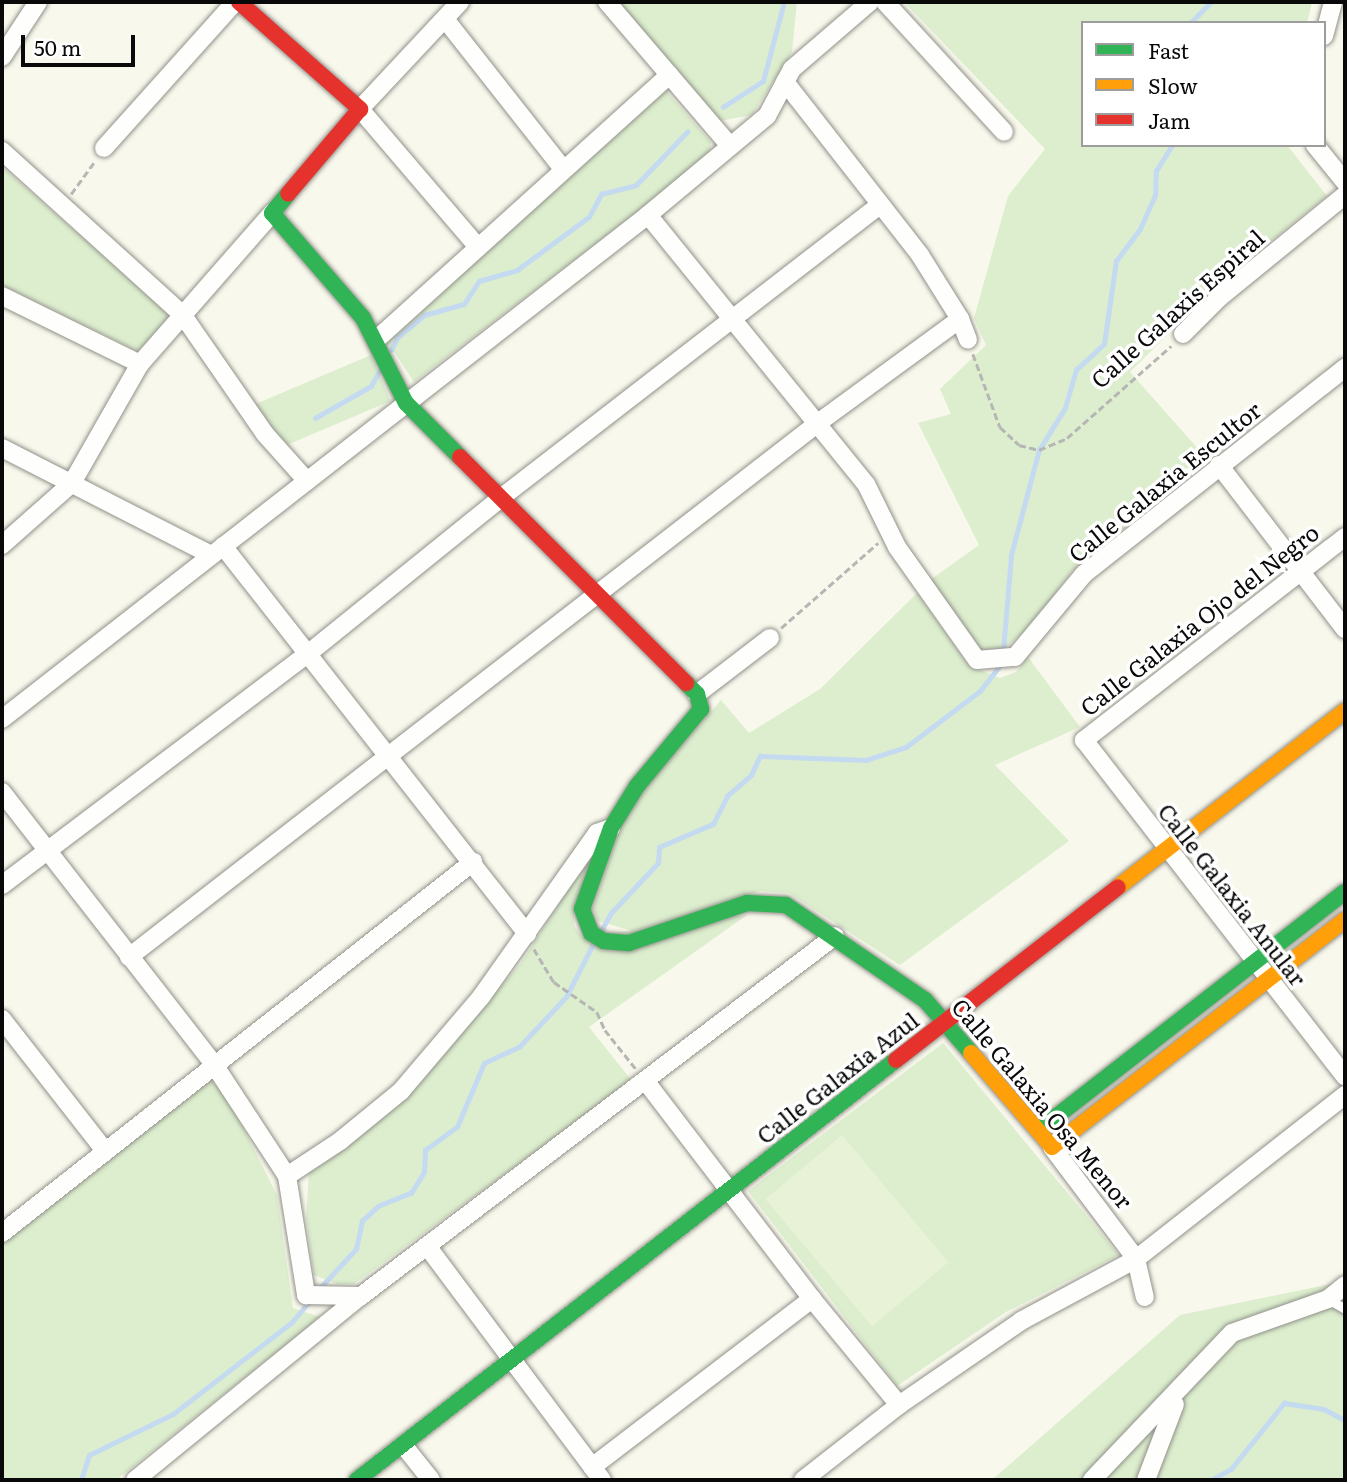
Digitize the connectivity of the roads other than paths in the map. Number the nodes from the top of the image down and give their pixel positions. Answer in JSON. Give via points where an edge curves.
{"nodes":[{"id":1,"x":35,"y":2,"type":"edge"},
{"id":2,"x":237,"y":2,"type":"edge"},
{"id":3,"x":460,"y":2,"type":"edge"},
{"id":4,"x":607,"y":2,"type":"edge"},
{"id":5,"x":885,"y":2,"type":"edge"},
{"id":6,"x":1333,"y":2,"type":"edge"},
{"id":7,"x":865,"y":4,"type":"edge"},
{"id":8,"x":445,"y":19,"type":"junction"},
{"id":9,"x":1326,"y":28,"type":"edge"},
{"id":10,"x":2,"y":57,"type":"edge"},
{"id":11,"x":669,"y":75,"type":"junction"},
{"id":12,"x":785,"y":82,"type":"junction"},
{"id":13,"x":360,"y":109,"type":"junction"},
{"id":14,"x":1004,"y":132,"type":"dead end"},
{"id":15,"x":729,"y":145,"type":"junction"},
{"id":16,"x":1317,"y":147,"type":"edge"},
{"id":17,"x":104,"y":148,"type":"road end"},
{"id":18,"x":2,"y":151,"type":"edge"},
{"id":19,"x":564,"y":170,"type":"junction"},
{"id":20,"x":1345,"y":182,"type":"edge"},
{"id":21,"x":1345,"y":195,"type":"edge"},
{"id":22,"x":880,"y":205,"type":"junction"},
{"id":23,"x":272,"y":213,"type":"junction"},
{"id":24,"x":648,"y":215,"type":"junction"},
{"id":25,"x":477,"y":246,"type":"junction"},
{"id":26,"x":2,"y":296,"type":"edge"},
{"id":27,"x":182,"y":314,"type":"junction"},
{"id":28,"x":731,"y":317,"type":"junction"},
{"id":29,"x":960,"y":319,"type":"junction"},
{"id":30,"x":1184,"y":334,"type":"road end"},
{"id":31,"x":377,"y":339,"type":"junction"},
{"id":32,"x":968,"y":340,"type":"road end"},
{"id":33,"x":140,"y":364,"type":"junction"},
{"id":34,"x":1345,"y":368,"type":"edge"},
{"id":35,"x":406,"y":403,"type":"junction"},
{"id":36,"x":818,"y":423,"type":"junction"},
{"id":37,"x":2,"y":448,"type":"edge"},
{"id":38,"x":1219,"y":466,"type":"junction"},
{"id":39,"x":307,"y":481,"type":"junction"},
{"id":40,"x":72,"y":483,"type":"junction"},
{"id":41,"x":502,"y":497,"type":"junction"},
{"id":42,"x":1345,"y":537,"type":"edge"},
{"id":43,"x":2,"y":545,"type":"edge"},
{"id":44,"x":217,"y":550,"type":"junction"},
{"id":45,"x":1300,"y":572,"type":"junction"},
{"id":46,"x":600,"y":593,"type":"junction"},
{"id":47,"x":1345,"y":629,"type":"edge"},
{"id":48,"x":770,"y":638,"type":"road end"},
{"id":49,"x":310,"y":652,"type":"junction"},
{"id":50,"x":697,"y":694,"type":"junction"},
{"id":51,"x":1345,"y":711,"type":"edge"},
{"id":52,"x":2,"y":719,"type":"edge"},
{"id":53,"x":1083,"y":740,"type":"joint"},
{"id":54,"x":390,"y":756,"type":"junction"},
{"id":55,"x":2,"y":792,"type":"edge"},
{"id":56,"x":611,"y":828,"type":"junction"},
{"id":57,"x":46,"y":850,"type":"junction"},
{"id":58,"x":1168,"y":852,"type":"junction"},
{"id":59,"x":473,"y":862,"type":"junction"},
{"id":60,"x":2,"y":885,"type":"edge"},
{"id":61,"x":1345,"y":892,"type":"edge"},
{"id":62,"x":1345,"y":920,"type":"edge"},
{"id":63,"x":527,"y":933,"type":"junction"},
{"id":64,"x":835,"y":936,"type":"junction"},
{"id":65,"x":129,"y":957,"type":"junction"},
{"id":66,"x":1256,"y":961,"type":"junction"},
{"id":67,"x":1269,"y":979,"type":"junction"},
{"id":68,"x":2,"y":1019,"type":"edge"},
{"id":69,"x":946,"y":1021,"type":"junction"},
{"id":70,"x":215,"y":1066,"type":"junction"},
{"id":71,"x":1345,"y":1077,"type":"edge"},
{"id":72,"x":647,"y":1083,"type":"junction"},
{"id":73,"x":1345,"y":1094,"type":"edge"},
{"id":74,"x":1038,"y":1130,"type":"junction"},
{"id":75,"x":1052,"y":1147,"type":"junction"},
{"id":76,"x":105,"y":1152,"type":"junction"},
{"id":77,"x":287,"y":1176,"type":"junction"},
{"id":78,"x":729,"y":1190,"type":"junction"},
{"id":79,"x":2,"y":1233,"type":"edge"},
{"id":80,"x":427,"y":1246,"type":"junction"},
{"id":81,"x":1136,"y":1259,"type":"junction"},
{"id":82,"x":1345,"y":1285,"type":"edge"},
{"id":83,"x":361,"y":1296,"type":"junction"},
{"id":84,"x":1145,"y":1297,"type":"dead end"},
{"id":85,"x":812,"y":1299,"type":"junction"},
{"id":86,"x":1328,"y":1299,"type":"junction"},
{"id":87,"x":1345,"y":1309,"type":"edge"},
{"id":88,"x":513,"y":1356,"type":"junction"},
{"id":89,"x":1179,"y":1394,"type":"junction"},
{"id":90,"x":899,"y":1405,"type":"junction"},
{"id":91,"x":404,"y":1446,"type":"junction"},
{"id":92,"x":597,"y":1474,"type":"edge"},
{"id":93,"x":135,"y":1480,"type":"edge"},
{"id":94,"x":357,"y":1480,"type":"edge"},
{"id":95,"x":431,"y":1480,"type":"edge"},
{"id":96,"x":803,"y":1480,"type":"edge"},
{"id":97,"x":1092,"y":1480,"type":"edge"},
{"id":98,"x":1146,"y":1480,"type":"edge"}],
"edges":[{"from":1,"to":10,"type":"street"},
{"from":2,"to":13,"type":"street"},
{"from":2,"to":17,"type":"street"},
{"from":3,"to":8,"type":"street"},
{"from":4,"to":11,"type":"street"},
{"from":5,"to":14,"type":"street"},
{"from":6,"to":9,"type":"street"},
{"from":7,"to":12,"type":"street","via":[[792,69]]},
{"from":8,"to":13,"type":"street"},
{"from":8,"to":19,"type":"street"},
{"from":11,"to":15,"type":"street"},
{"from":11,"to":19,"type":"street"},
{"from":12,"to":15,"type":"street","via":[[767,116]]},
{"from":12,"to":22,"type":"street"},
{"from":13,"to":23,"type":"street"},
{"from":13,"to":25,"type":"street"},
{"from":15,"to":24,"type":"street"},
{"from":16,"to":20,"type":"street"},
{"from":18,"to":27,"type":"street"},
{"from":19,"to":25,"type":"street"},
{"from":21,"to":30,"type":"street","name":"Calle Galaxis Espiral","via":[[1220,298]]},
{"from":22,"to":28,"type":"street"},
{"from":22,"to":29,"type":"street","via":[[920,255]]},
{"from":23,"to":27,"type":"street"},
{"from":23,"to":31,"type":"street"},
{"from":24,"to":28,"type":"street"},
{"from":24,"to":35,"type":"street"},
{"from":25,"to":31,"type":"street"},
{"from":26,"to":33,"type":"street"},
{"from":27,"to":33,"type":"street"},
{"from":27,"to":39,"type":"street","via":[[265,433]]},
{"from":28,"to":36,"type":"street"},
{"from":28,"to":41,"type":"street"},
{"from":29,"to":32,"type":"street"},
{"from":29,"to":36,"type":"street"},
{"from":31,"to":35,"type":"street"},
{"from":33,"to":40,"type":"street"},
{"from":34,"to":38,"type":"street","name":"Calle Galaxia Escultor"},
{"from":35,"to":39,"type":"street"},
{"from":35,"to":41,"type":"street"},
{"from":36,"to":38,"type":"street","name":"Calle Galaxia Escultor","via":[[866,484],[891,535],[966,649],[978,660],[990,662],[1015,657],[1084,574]]},
{"from":36,"to":46,"type":"street"},
{"from":37,"to":40,"type":"street"},
{"from":38,"to":45,"type":"street"},
{"from":39,"to":44,"type":"street"},
{"from":40,"to":43,"type":"street"},
{"from":40,"to":44,"type":"street"},
{"from":41,"to":46,"type":"street"},
{"from":41,"to":49,"type":"street"},
{"from":42,"to":45,"type":"street","name":"Calle Galaxia Ojo del Negro"},
{"from":44,"to":49,"type":"street"},
{"from":44,"to":52,"type":"street"},
{"from":45,"to":47,"type":"street"},
{"from":45,"to":53,"type":"street","name":"Calle Galaxia Ojo del Negro"},
{"from":46,"to":50,"type":"street"},
{"from":46,"to":54,"type":"street"},
{"from":48,"to":50,"type":"street"},
{"from":49,"to":54,"type":"street"},
{"from":49,"to":57,"type":"street"},
{"from":50,"to":56,"type":"street","name":"Calle Galaxia Osa Menor","via":[[701,709],[637,786]]},
{"from":51,"to":58,"type":"street","name":"Calle Galaxia Azul"},
{"from":53,"to":58,"type":"street","name":"Calle Galaxia Anular"},
{"from":54,"to":59,"type":"street"},
{"from":54,"to":65,"type":"street"},
{"from":55,"to":57,"type":"street"},
{"from":56,"to":63,"type":"street","via":[[597,833]]},
{"from":56,"to":64,"type":"street","name":"Calle Galaxia Osa Menor","via":[[582,909],[591,933],[604,941],[619,944],[650,938],[747,903],[770,902],[786,905]]},
{"from":57,"to":60,"type":"street"},
{"from":57,"to":65,"type":"street"},
{"from":58,"to":66,"type":"street","name":"Calle Galaxia Anular"},
{"from":58,"to":69,"type":"street","name":"Calle Galaxia Azul"},
{"from":59,"to":63,"type":"street"},
{"from":59,"to":70,"type":"street"},
{"from":61,"to":66,"type":"street"},
{"from":62,"to":67,"type":"street"},
{"from":63,"to":77,"type":"street","via":[[481,997],[401,1091],[340,1141]]},
{"from":64,"to":69,"type":"street","name":"Calle Galaxia Osa Menor","via":[[925,1000]]},
{"from":64,"to":72,"type":"street"},
{"from":65,"to":70,"type":"street"},
{"from":66,"to":67,"type":"street","name":"Calle Galaxia Anular"},
{"from":66,"to":74,"type":"street"},
{"from":67,"to":71,"type":"street","name":"Calle Galaxia Anular"},
{"from":67,"to":75,"type":"street"},
{"from":68,"to":76,"type":"street"},
{"from":69,"to":74,"type":"street","name":"Calle Galaxia Osa Menor"},
{"from":69,"to":78,"type":"street","name":"Calle Galaxia Azul"},
{"from":70,"to":76,"type":"street"},
{"from":70,"to":77,"type":"street"},
{"from":72,"to":78,"type":"street"},
{"from":72,"to":80,"type":"street"},
{"from":73,"to":81,"type":"street"},
{"from":74,"to":75,"type":"street","name":"Calle Galaxia Osa Menor"},
{"from":75,"to":81,"type":"street","name":"Calle Galaxia Osa Menor"},
{"from":76,"to":79,"type":"street"},
{"from":77,"to":83,"type":"street","via":[[306,1295]]},
{"from":78,"to":85,"type":"street"},
{"from":78,"to":88,"type":"street","name":"Calle Galaxia Azul"},
{"from":80,"to":83,"type":"street"},
{"from":80,"to":88,"type":"street"},
{"from":81,"to":84,"type":"street","name":"Calle Galaxia Osa Menor"},
{"from":81,"to":90,"type":"street","via":[[1021,1321]]},
{"from":82,"to":86,"type":"street"},
{"from":83,"to":93,"type":"street"},
{"from":85,"to":90,"type":"street"},
{"from":85,"to":92,"type":"street"},
{"from":86,"to":87,"type":"lane"},
{"from":86,"to":89,"type":"street","via":[[1232,1333]]},
{"from":88,"to":91,"type":"street","name":"Calle Galaxia Azul"},
{"from":88,"to":92,"type":"street"},
{"from":89,"to":97,"type":"street"},
{"from":89,"to":98,"type":"street"},
{"from":90,"to":96,"type":"street"},
{"from":91,"to":94,"type":"street","name":"Calle Galaxia Azul"},
{"from":91,"to":95,"type":"street"}]}
